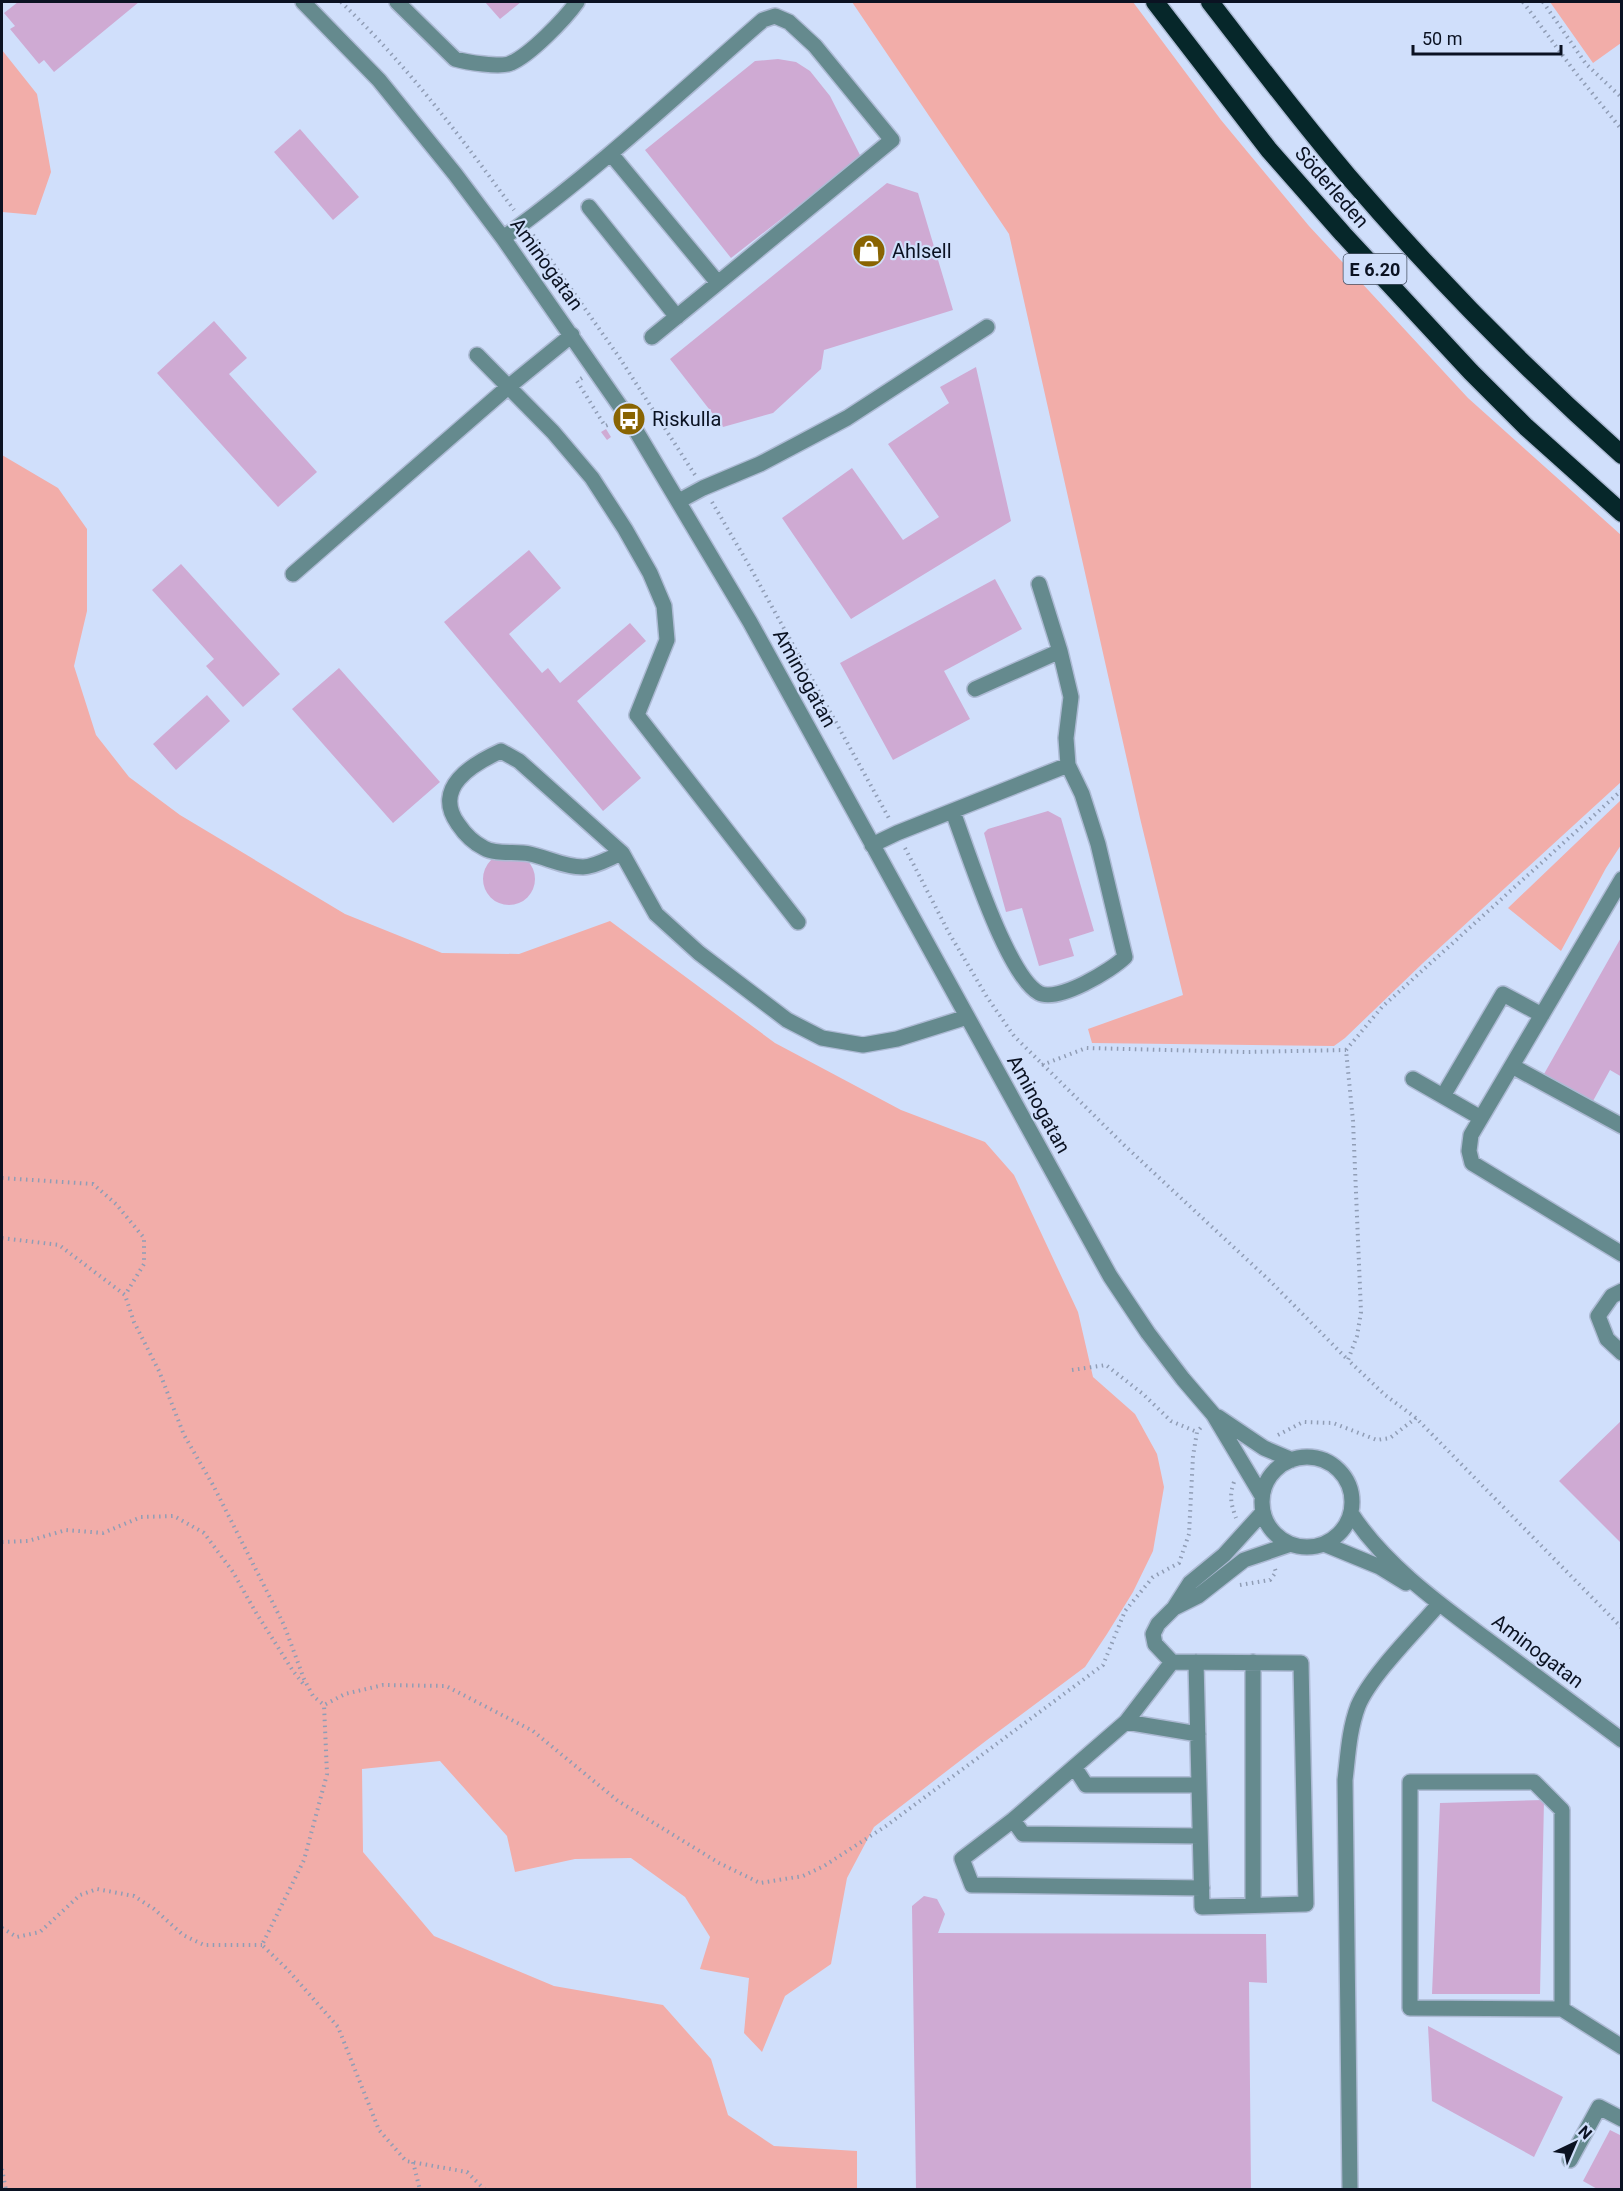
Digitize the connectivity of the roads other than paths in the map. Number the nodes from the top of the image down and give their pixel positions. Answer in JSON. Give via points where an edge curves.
{"nodes":[{"id":1,"x":303,"y":2,"type":"edge"},
{"id":2,"x":397,"y":2,"type":"edge"},
{"id":3,"x":577,"y":2,"type":"edge"},
{"id":4,"x":1155,"y":2,"type":"edge"},
{"id":5,"x":1210,"y":2,"type":"edge"},
{"id":6,"x":611,"y":153,"type":"junction"},
{"id":7,"x":589,"y":207,"type":"dead end"},
{"id":8,"x":503,"y":238,"type":"junction"},
{"id":9,"x":718,"y":283,"type":"junction"},
{"id":10,"x":676,"y":317,"type":"junction"},
{"id":11,"x":987,"y":327,"type":"dead end"},
{"id":12,"x":572,"y":335,"type":"junction"},
{"id":13,"x":652,"y":337,"type":"dead end"},
{"id":14,"x":477,"y":355,"type":"dead end"},
{"id":15,"x":507,"y":387,"type":"junction"},
{"id":16,"x":1622,"y":455,"type":"edge"},
{"id":17,"x":679,"y":501,"type":"junction"},
{"id":18,"x":1622,"y":513,"type":"edge"},
{"id":19,"x":293,"y":574,"type":"dead end"},
{"id":20,"x":1039,"y":584,"type":"dead end"},
{"id":21,"x":1060,"y":651,"type":"junction"},
{"id":22,"x":975,"y":689,"type":"dead end"},
{"id":23,"x":1068,"y":765,"type":"junction"},
{"id":24,"x":953,"y":812,"type":"junction"},
{"id":25,"x":872,"y":845,"type":"junction"},
{"id":26,"x":622,"y":853,"type":"junction"},
{"id":27,"x":1622,"y":879,"type":"edge"},
{"id":28,"x":798,"y":922,"type":"dead end"},
{"id":29,"x":1542,"y":1015,"type":"junction"},
{"id":30,"x":967,"y":1017,"type":"junction"},
{"id":31,"x":1512,"y":1066,"type":"junction"},
{"id":32,"x":1413,"y":1079,"type":"dead end"},
{"id":33,"x":1443,"y":1096,"type":"junction"},
{"id":34,"x":1481,"y":1118,"type":"junction"},
{"id":35,"x":1622,"y":1126,"type":"edge"},
{"id":36,"x":1622,"y":1254,"type":"edge"},
{"id":37,"x":1622,"y":1291,"type":"edge"},
{"id":38,"x":1622,"y":1353,"type":"edge"},
{"id":39,"x":1213,"y":1414,"type":"junction"},
{"id":40,"x":1292,"y":1460,"type":"junction"},
{"id":41,"x":1262,"y":1496,"type":"junction"},
{"id":42,"x":1263,"y":1512,"type":"junction"},
{"id":43,"x":1351,"y":1513,"type":"junction"},
{"id":44,"x":1291,"y":1544,"type":"junction"},
{"id":45,"x":1324,"y":1544,"type":"junction"},
{"id":46,"x":1435,"y":1600,"type":"junction"},
{"id":47,"x":1174,"y":1608,"type":"junction"},
{"id":48,"x":1172,"y":1662,"type":"junction"},
{"id":49,"x":1196,"y":1662,"type":"junction"},
{"id":50,"x":1253,"y":1662,"type":"junction"},
{"id":51,"x":1126,"y":1722,"type":"junction"},
{"id":52,"x":1198,"y":1734,"type":"junction"},
{"id":53,"x":1622,"y":1740,"type":"edge"},
{"id":54,"x":1075,"y":1768,"type":"junction"},
{"id":55,"x":1199,"y":1785,"type":"junction"},
{"id":56,"x":1013,"y":1820,"type":"junction"},
{"id":57,"x":1200,"y":1836,"type":"junction"},
{"id":58,"x":1202,"y":1888,"type":"junction"},
{"id":59,"x":1253,"y":1905,"type":"junction"},
{"id":60,"x":1562,"y":2009,"type":"junction"},
{"id":61,"x":1622,"y":2047,"type":"edge"},
{"id":62,"x":1622,"y":2119,"type":"edge"},
{"id":63,"x":1570,"y":2160,"type":"dead end"},
{"id":64,"x":1350,"y":2190,"type":"edge"}],
"edges":[{"from":1,"to":8,"type":"street","name":"Aminogatan","via":[[380,80]]},
{"from":2,"to":3,"type":"street","via":[[455,59],[510,64],[544,39]]},
{"from":4,"to":18,"type":"highway","name":"Söderleden","number":"E 6.20","via":[[1269,150],[1343,234],[1471,372]]},
{"from":5,"to":16,"type":"highway","name":"Söderleden","number":"E 6.20","via":[[1348,176],[1460,300],[1557,398]]},
{"from":6,"to":8,"type":"street"},
{"from":6,"to":9,"type":"street"},
{"from":6,"to":9,"type":"street","via":[[764,20],[775,16],[789,22],[815,46],[892,140]]},
{"from":7,"to":10,"type":"street"},
{"from":8,"to":12,"type":"street","name":"Aminogatan"},
{"from":9,"to":10,"type":"street"},
{"from":10,"to":13,"type":"street"},
{"from":11,"to":17,"type":"street","via":[[847,418]]},
{"from":12,"to":15,"type":"street"},
{"from":12,"to":17,"type":"street","name":"Aminogatan"},
{"from":14,"to":15,"type":"street"},
{"from":15,"to":19,"type":"street"},
{"from":15,"to":28,"type":"street","via":[[592,478],[626,529],[664,606],[667,640],[637,715]]},
{"from":17,"to":25,"type":"street","name":"Aminogatan"},
{"from":20,"to":21,"type":"street"},
{"from":21,"to":22,"type":"street"},
{"from":21,"to":23,"type":"street","via":[[1071,697],[1066,738]]},
{"from":23,"to":24,"type":"street"},
{"from":23,"to":24,"type":"street","via":[[1098,844],[1125,957],[1072,989],[1048,995],[1025,981],[1007,952]]},
{"from":24,"to":25,"type":"street"},
{"from":25,"to":30,"type":"street","name":"Aminogatan"},
{"from":26,"to":26,"type":"street","via":[[519,761],[501,751],[466,770],[450,796],[450,813],[464,833],[486,850],[530,854],[562,865],[586,867]]},
{"from":26,"to":30,"type":"street","via":[[656,914],[673,930],[787,1020],[822,1038],[863,1045],[897,1039]]},
{"from":27,"to":29,"type":"street"},
{"from":29,"to":31,"type":"street"},
{"from":29,"to":33,"type":"street","via":[[1503,994]]},
{"from":30,"to":39,"type":"street","name":"Aminogatan","via":[[1110,1276],[1148,1333]]},
{"from":31,"to":34,"type":"street"},
{"from":31,"to":35,"type":"street"},
{"from":32,"to":33,"type":"street"},
{"from":33,"to":34,"type":"street"},
{"from":34,"to":36,"type":"street","via":[[1471,1135],[1472,1163]]},
{"from":37,"to":38,"type":"street","via":[[1612,1296],[1598,1316],[1607,1339]]},
{"from":39,"to":40,"type":"street","name":"Aminogatan","via":[[1264,1448]]},
{"from":39,"to":41,"type":"street","name":"Aminogatan"},
{"from":40,"to":41,"type":"street","via":[[1269,1477]]},
{"from":40,"to":43,"type":"street","name":"Aminogatan","via":[[1324,1460],[1341,1473],[1351,1492]]},
{"from":41,"to":42,"type":"street","name":"Aminogatan"},
{"from":42,"to":44,"type":"street","name":"Aminogatan","via":[[1276,1535]]},
{"from":42,"to":47,"type":"street","via":[[1224,1555],[1190,1583]]},
{"from":43,"to":45,"type":"street","via":[[1341,1532]]},
{"from":43,"to":46,"type":"street","name":"Aminogatan","via":[[1391,1560]]},
{"from":44,"to":45,"type":"street","name":"Aminogatan"},
{"from":44,"to":47,"type":"street","via":[[1244,1560],[1198,1596]]},
{"from":45,"to":46,"type":"street","name":"Aminogatan","via":[[1380,1567]]},
{"from":46,"to":53,"type":"street","name":"Aminogatan"},
{"from":46,"to":64,"type":"street","via":[[1373,1682],[1351,1727],[1345,1780]]},
{"from":47,"to":48,"type":"street","via":[[1153,1634],[1155,1644]]},
{"from":48,"to":49,"type":"street"},
{"from":48,"to":51,"type":"street"},
{"from":49,"to":50,"type":"street"},
{"from":49,"to":52,"type":"street"},
{"from":50,"to":59,"type":"street"},
{"from":50,"to":59,"type":"street","via":[[1301,1663],[1306,1904]]},
{"from":51,"to":52,"type":"street"},
{"from":51,"to":54,"type":"street"},
{"from":52,"to":55,"type":"street"},
{"from":54,"to":55,"type":"street","via":[[1086,1785]]},
{"from":54,"to":56,"type":"street"},
{"from":55,"to":57,"type":"street"},
{"from":56,"to":57,"type":"street","via":[[1023,1834]]},
{"from":56,"to":58,"type":"street","via":[[962,1859],[972,1885]]},
{"from":57,"to":58,"type":"street"},
{"from":58,"to":59,"type":"street","via":[[1202,1907]]},
{"from":60,"to":60,"type":"street","via":[[1410,2008],[1410,1782],[1534,1782],[1562,1810]]},
{"from":60,"to":61,"type":"street"},
{"from":62,"to":63,"type":"street","via":[[1599,2108]]}]}
